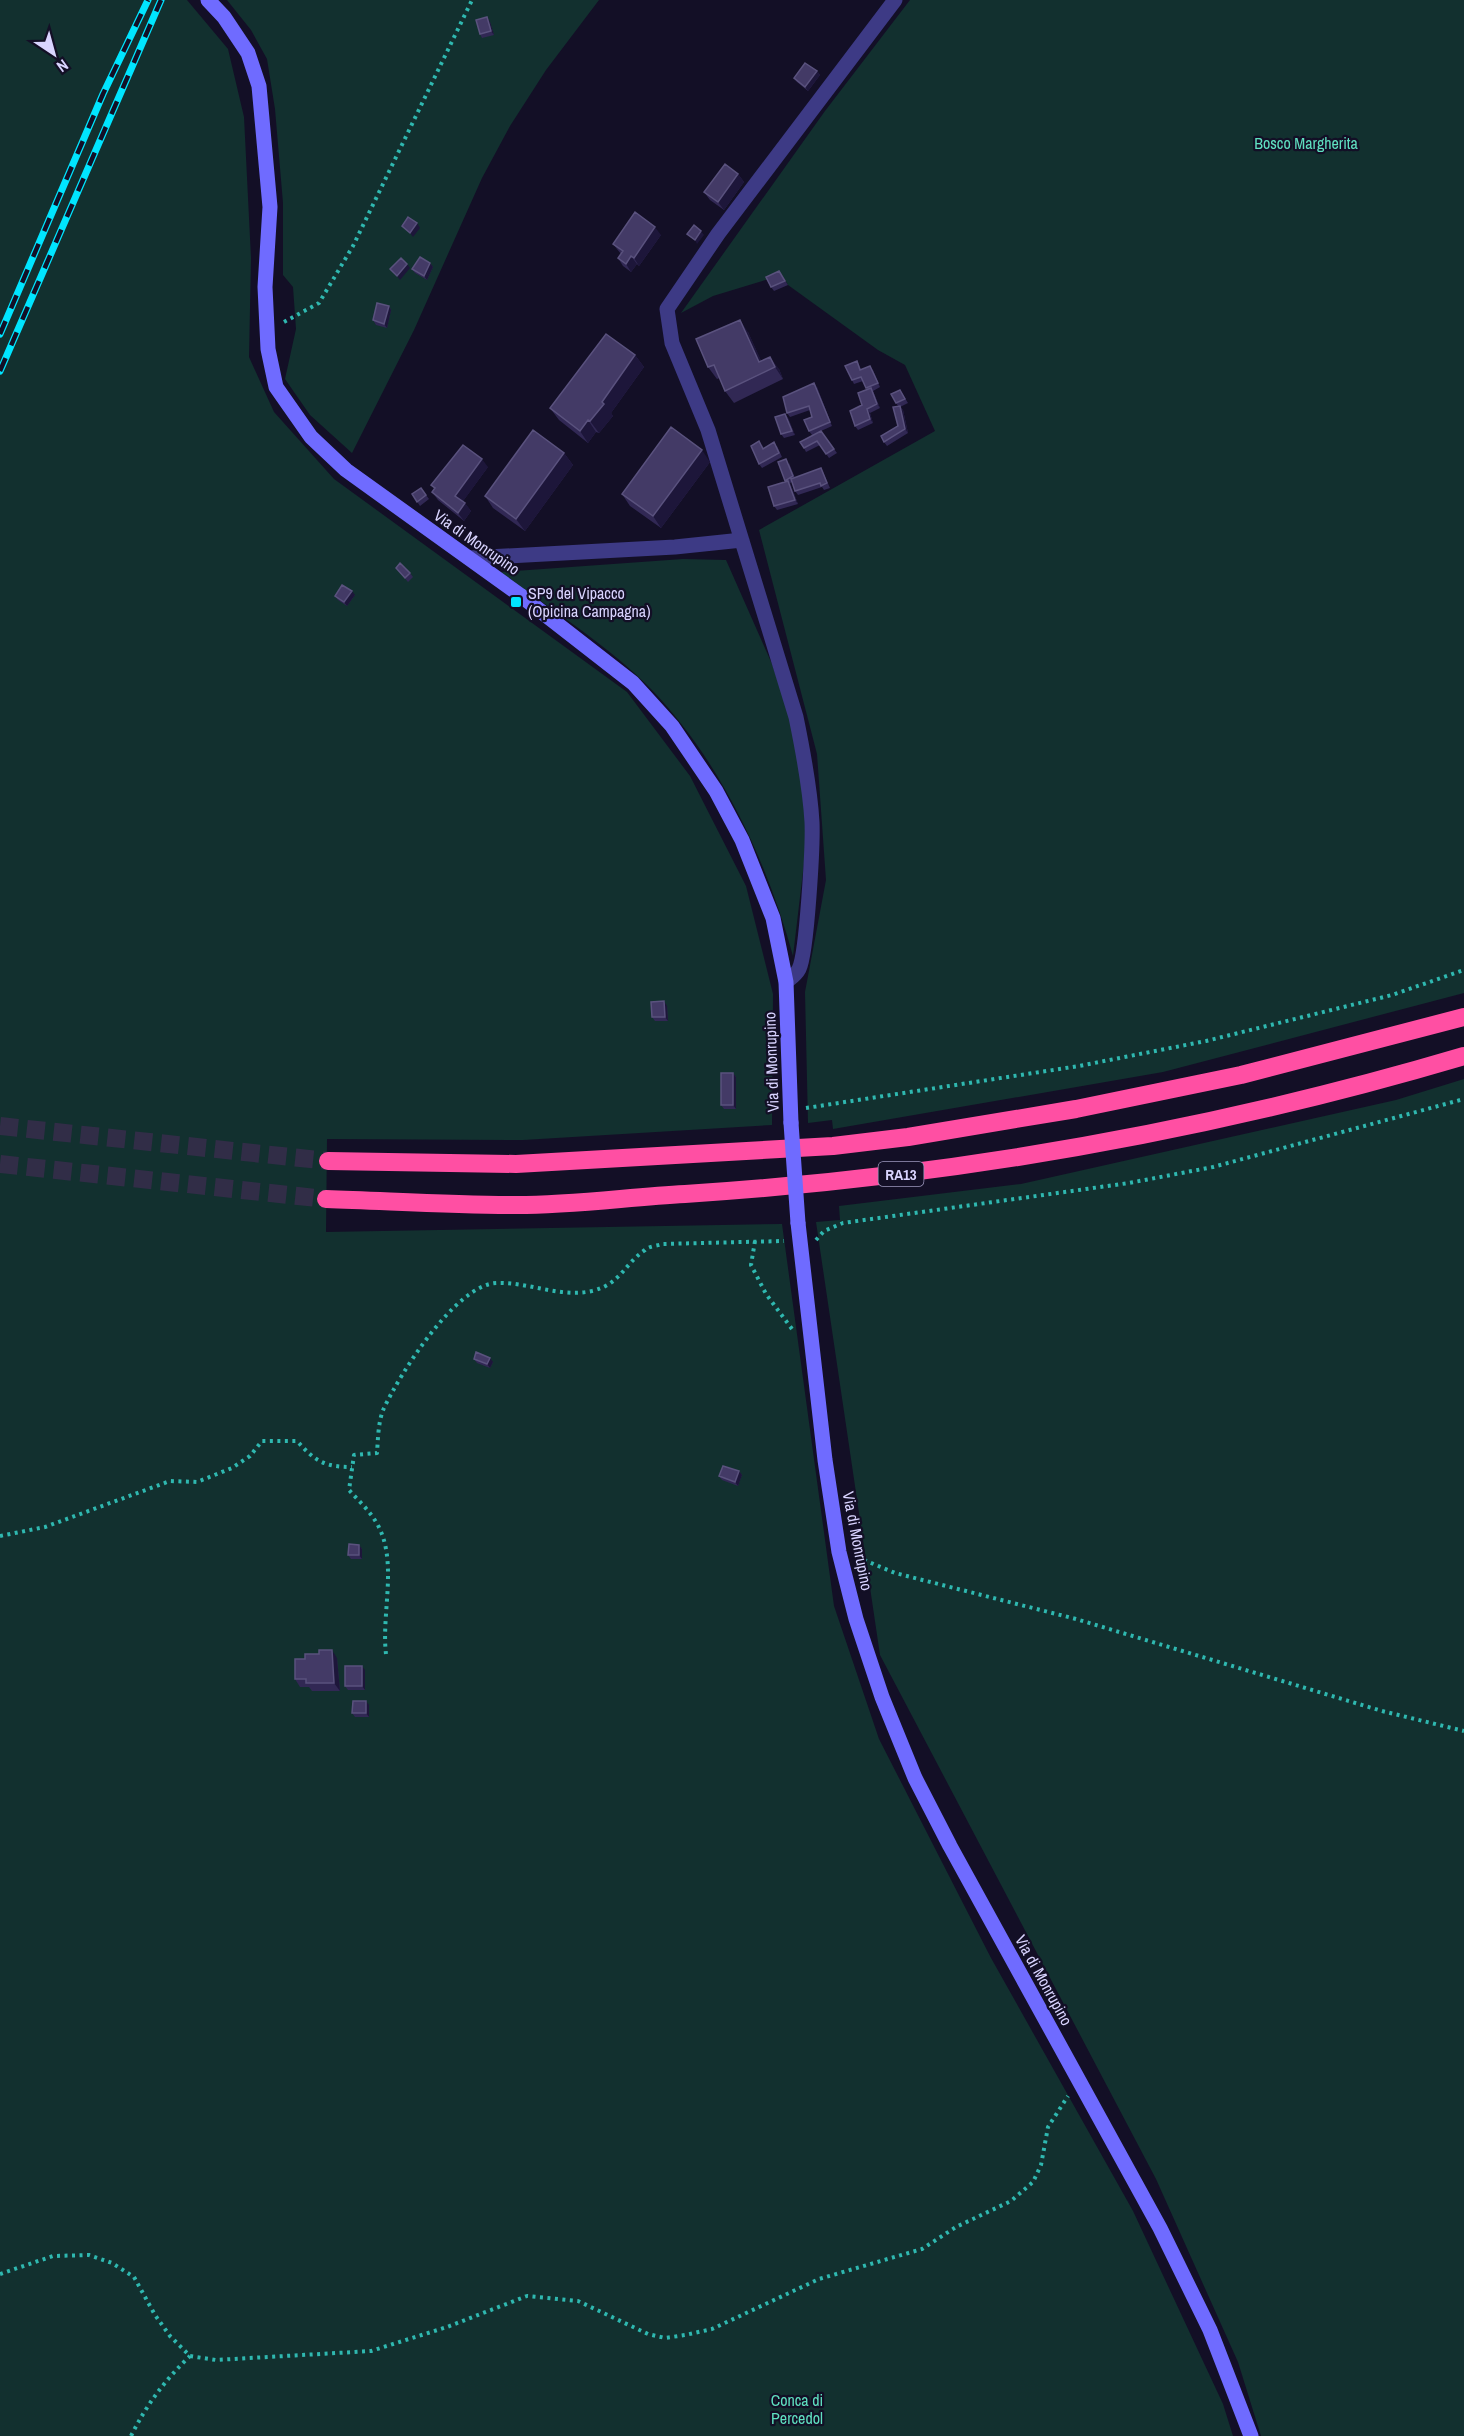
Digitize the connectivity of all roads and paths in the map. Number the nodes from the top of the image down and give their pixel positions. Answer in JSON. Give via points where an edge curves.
{"nodes":[{"id":1,"x":208,"y":0,"type":"edge"},
{"id":2,"x":472,"y":0,"type":"edge"},
{"id":3,"x":895,"y":0,"type":"edge"},
{"id":4,"x":267,"y":332,"type":"junction"},
{"id":5,"x":742,"y":540,"type":"junction"},
{"id":6,"x":469,"y":558,"type":"junction"},
{"id":7,"x":1464,"y":970,"type":"edge"},
{"id":8,"x":786,"y":982,"type":"junction"},
{"id":9,"x":1464,"y":1017,"type":"edge"},
{"id":10,"x":1464,"y":1056,"type":"edge"},
{"id":11,"x":1464,"y":1099,"type":"edge"},
{"id":12,"x":791,"y":1116,"type":"junction"},
{"id":13,"x":328,"y":1161,"type":"tunnel mouth"},
{"id":14,"x":326,"y":1199,"type":"tunnel mouth"},
{"id":15,"x":799,"y":1240,"type":"junction"},
{"id":16,"x":755,"y":1241,"type":"junction"},
{"id":17,"x":800,"y":1259,"type":"junction"},
{"id":18,"x":812,"y":1350,"type":"junction"},
{"id":19,"x":352,"y":1467,"type":"junction"},
{"id":20,"x":0,"y":1536,"type":"edge"},
{"id":21,"x":839,"y":1552,"type":"junction"},
{"id":22,"x":386,"y":1654,"type":"dead end"},
{"id":23,"x":1464,"y":1731,"type":"edge"},
{"id":24,"x":1078,"y":2077,"type":"junction"},
{"id":25,"x":0,"y":2274,"type":"edge"},
{"id":26,"x":190,"y":2356,"type":"junction"},
{"id":27,"x":131,"y":2436,"type":"edge"},
{"id":28,"x":1251,"y":2436,"type":"edge"}],
"edges":[{"from":1,"to":4,"type":"main road","name":"Via di Monrupino","via":[[248,52],[259,86],[270,207],[265,287]]},
{"from":2,"to":4,"type":"path","via":[[357,237],[319,303]]},
{"from":3,"to":5,"type":"street","via":[[718,234],[667,309],[672,343],[708,430]]},
{"from":4,"to":6,"type":"main road","name":"Via di Monrupino","via":[[276,387],[311,437],[346,470]]},
{"from":5,"to":6,"type":"street"},
{"from":5,"to":8,"type":"street","via":[[796,717],[812,823],[802,960],[795,975]]},
{"from":6,"to":8,"type":"main road","name":"Via di Monrupino","via":[[633,683],[672,726],[716,791],[758,874]]},
{"from":7,"to":12,"type":"path","via":[[1392,995],[1206,1041]]},
{"from":8,"to":12,"type":"main road","name":"Via di Monrupino"},
{"from":9,"to":13,"type":"highway","number":"RA13","via":[[1241,1075],[1076,1109],[897,1138],[833,1146],[516,1164]]},
{"from":10,"to":14,"type":"highway","number":"RA13","via":[[1265,1108],[1091,1145],[911,1173],[764,1189],[519,1205]]},
{"from":11,"to":17,"type":"path","via":[[1213,1167],[1129,1183],[843,1223],[824,1231]]},
{"from":12,"to":15,"type":"main road","name":"Via di Monrupino","bridge":true},
{"from":15,"to":16,"type":"path"},
{"from":15,"to":17,"type":"main road","name":"Via di Monrupino"},
{"from":16,"to":18,"type":"path","via":[[751,1265],[766,1294]]},
{"from":16,"to":19,"type":"path","via":[[662,1244],[645,1249],[624,1273],[605,1287],[589,1291],[557,1292],[495,1283],[472,1292],[429,1333],[382,1411],[376,1453],[354,1455]]},
{"from":17,"to":18,"type":"main road","name":"Via di Monrupino"},
{"from":18,"to":21,"type":"main road","name":"Via di Monrupino"},
{"from":19,"to":20,"type":"path","via":[[332,1467],[316,1461],[297,1441],[262,1441],[250,1456],[232,1468],[197,1482],[170,1481],[45,1527]]},
{"from":19,"to":22,"type":"path","via":[[349,1490],[377,1523],[386,1551]]},
{"from":21,"to":23,"type":"path","via":[[895,1573],[1076,1619],[1382,1711]]},
{"from":21,"to":24,"type":"main road","name":"Via di Monrupino","via":[[868,1659],[915,1778]]},
{"from":24,"to":26,"type":"path","via":[[1048,2127],[1041,2165],[1033,2182],[1011,2201],[956,2227],[922,2249],[819,2279],[712,2329],[664,2338],[578,2301],[527,2296],[371,2351],[254,2359]]},
{"from":24,"to":28,"type":"main road","name":"Via di Monrupino","via":[[1210,2330]]},
{"from":25,"to":26,"type":"path","via":[[53,2256],[89,2255],[112,2263],[134,2277],[165,2329]]},
{"from":26,"to":27,"type":"path","via":[[166,2380]]}]}
